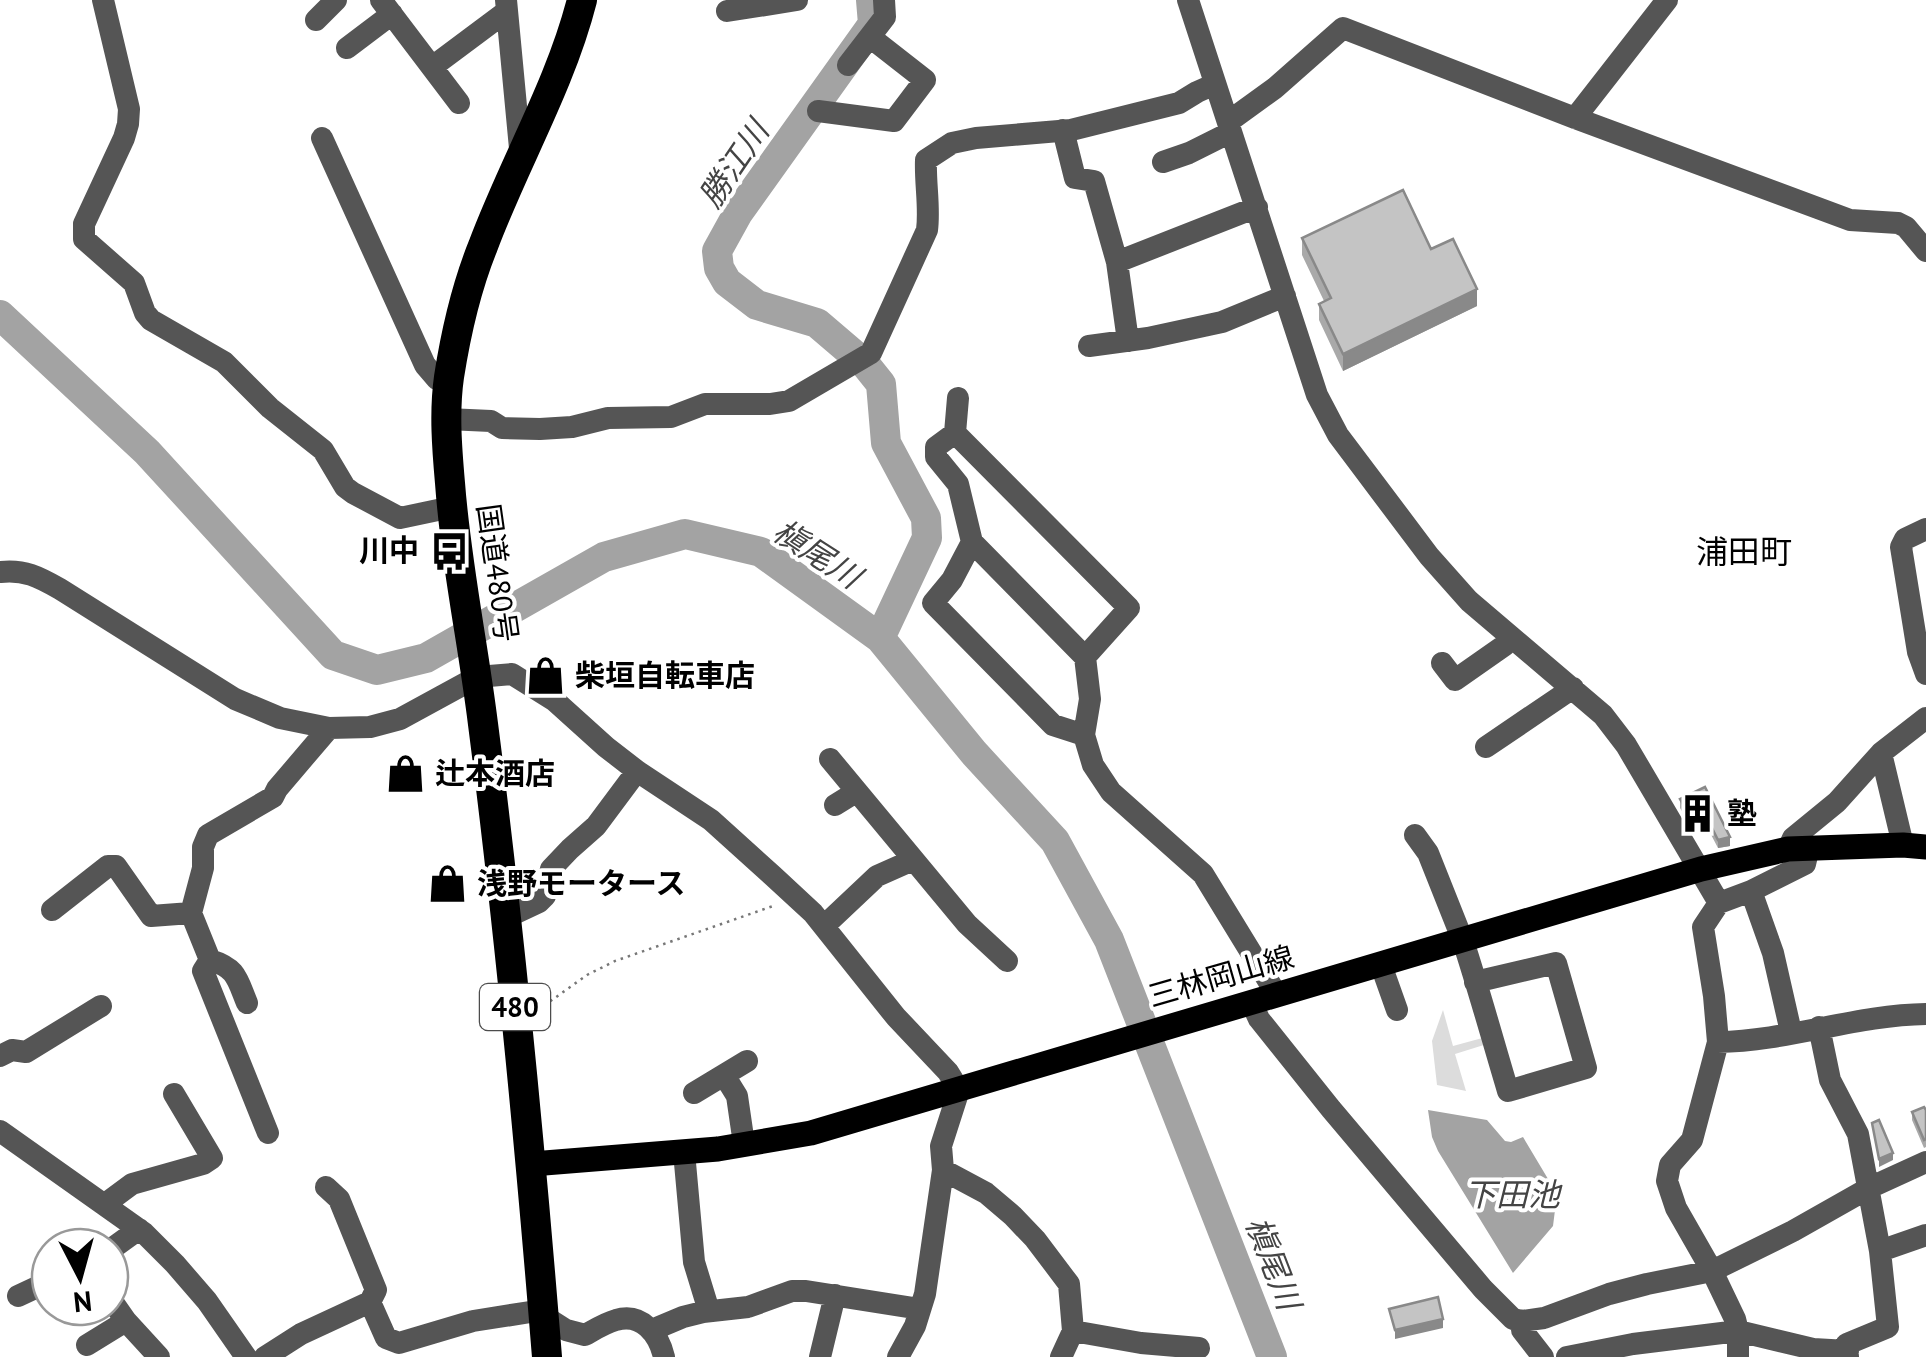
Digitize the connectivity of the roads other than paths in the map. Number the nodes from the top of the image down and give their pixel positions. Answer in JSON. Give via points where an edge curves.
{"nodes":[{"id":1,"x":103,"y":0,"type":"edge"},
{"id":2,"x":336,"y":0,"type":"edge"},
{"id":3,"x":582,"y":0,"type":"edge"},
{"id":4,"x":797,"y":0,"type":"edge"},
{"id":5,"x":884,"y":0,"type":"edge"},
{"id":6,"x":1188,"y":0,"type":"edge"},
{"id":7,"x":1667,"y":0,"type":"edge"},
{"id":8,"x":507,"y":6,"type":"edge"},
{"id":9,"x":387,"y":7,"type":"edge"},
{"id":10,"x":727,"y":11,"type":"dead end"},
{"id":11,"x":316,"y":20,"type":"dead end"},
{"id":12,"x":870,"y":36,"type":"junction"},
{"id":13,"x":348,"y":48,"type":"dead end"},
{"id":14,"x":848,"y":65,"type":"dead end"},
{"id":15,"x":432,"y":67,"type":"junction"},
{"id":16,"x":1215,"y":84,"type":"junction"},
{"id":17,"x":460,"y":103,"type":"dead end"},
{"id":18,"x":818,"y":111,"type":"dead end"},
{"id":19,"x":1575,"y":118,"type":"junction"},
{"id":20,"x":1230,"y":127,"type":"junction"},
{"id":21,"x":1063,"y":130,"type":"junction"},
{"id":22,"x":322,"y":138,"type":"dead end"},
{"id":23,"x":521,"y":159,"type":"junction"},
{"id":24,"x":1163,"y":162,"type":"dead end"},
{"id":25,"x":1257,"y":207,"type":"junction"},
{"id":26,"x":1926,"y":251,"type":"edge"},
{"id":27,"x":1117,"y":262,"type":"junction"},
{"id":28,"x":1285,"y":296,"type":"junction"},
{"id":29,"x":1128,"y":340,"type":"junction"},
{"id":30,"x":1090,"y":346,"type":"dead end"},
{"id":31,"x":449,"y":382,"type":"junction"},
{"id":32,"x":958,"y":398,"type":"dead end"},
{"id":33,"x":447,"y":419,"type":"junction"},
{"id":34,"x":955,"y":432,"type":"junction"},
{"id":35,"x":452,"y":507,"type":"junction"},
{"id":36,"x":1926,"y":529,"type":"edge"},
{"id":37,"x":972,"y":542,"type":"junction"},
{"id":38,"x":0,"y":572,"type":"edge"},
{"id":39,"x":1511,"y":636,"type":"junction"},
{"id":40,"x":1085,"y":658,"type":"junction"},
{"id":41,"x":475,"y":668,"type":"junction"},
{"id":42,"x":1926,"y":674,"type":"edge"},
{"id":43,"x":1572,"y":688,"type":"junction"},
{"id":44,"x":1468,"y":700,"type":"dead end"},
{"id":45,"x":1926,"y":718,"type":"edge"},
{"id":46,"x":329,"y":728,"type":"junction"},
{"id":47,"x":1084,"y":735,"type":"junction"},
{"id":48,"x":1486,"y":747,"type":"dead end"},
{"id":49,"x":1881,"y":753,"type":"junction"},
{"id":50,"x":830,"y":760,"type":"dead end"},
{"id":51,"x":638,"y":771,"type":"junction"},
{"id":52,"x":856,"y":792,"type":"junction"},
{"id":53,"x":835,"y":805,"type":"dead end"},
{"id":54,"x":1425,"y":841,"type":"dead end"},
{"id":55,"x":1915,"y":846,"type":"edge"},
{"id":56,"x":1798,"y":848,"type":"junction"},
{"id":57,"x":913,"y":860,"type":"junction"},
{"id":58,"x":1701,"y":869,"type":"junction"},
{"id":59,"x":1751,"y":891,"type":"junction"},
{"id":60,"x":1719,"y":904,"type":"junction"},
{"id":61,"x":52,"y":910,"type":"dead end"},
{"id":62,"x":191,"y":912,"type":"junction"},
{"id":63,"x":505,"y":918,"type":"junction"},
{"id":64,"x":824,"y":926,"type":"junction"},
{"id":65,"x":1463,"y":941,"type":"junction"},
{"id":66,"x":1002,"y":949,"type":"dead end"},
{"id":67,"x":210,"y":960,"type":"junction"},
{"id":68,"x":1381,"y":964,"type":"junction"},
{"id":69,"x":1476,"y":982,"type":"junction"},
{"id":70,"x":1277,"y":994,"type":"junction"},
{"id":71,"x":246,"y":1002,"type":"dead end"},
{"id":72,"x":1251,"y":1002,"type":"junction"},
{"id":73,"x":101,"y":1006,"type":"dead end"},
{"id":74,"x":1397,"y":1010,"type":"dead end"},
{"id":75,"x":1926,"y":1014,"type":"edge"},
{"id":76,"x":1819,"y":1027,"type":"junction"},
{"id":77,"x":1791,"y":1032,"type":"junction"},
{"id":78,"x":1718,"y":1042,"type":"junction"},
{"id":79,"x":0,"y":1056,"type":"edge"},
{"id":80,"x":748,"y":1060,"type":"dead end"},
{"id":81,"x":724,"y":1075,"type":"junction"},
{"id":82,"x":960,"y":1090,"type":"junction"},
{"id":83,"x":694,"y":1093,"type":"dead end"},
{"id":84,"x":174,"y":1094,"type":"dead end"},
{"id":85,"x":0,"y":1131,"type":"edge"},
{"id":86,"x":268,"y":1133,"type":"dead end"},
{"id":87,"x":744,"y":1144,"type":"junction"},
{"id":88,"x":684,"y":1152,"type":"junction"},
{"id":89,"x":1926,"y":1162,"type":"edge"},
{"id":90,"x":532,"y":1164,"type":"junction"},
{"id":91,"x":943,"y":1170,"type":"junction"},
{"id":92,"x":326,"y":1187,"type":"dead end"},
{"id":93,"x":1869,"y":1188,"type":"junction"},
{"id":94,"x":104,"y":1204,"type":"junction"},
{"id":95,"x":138,"y":1229,"type":"junction"},
{"id":96,"x":130,"y":1235,"type":"edge"},
{"id":97,"x":1926,"y":1235,"type":"edge"},
{"id":98,"x":1880,"y":1251,"type":"junction"},
{"id":99,"x":1712,"y":1272,"type":"junction"},
{"id":100,"x":30,"y":1290,"type":"edge"},
{"id":101,"x":835,"y":1295,"type":"junction"},
{"id":102,"x":18,"y":1296,"type":"dead end"},
{"id":103,"x":370,"y":1302,"type":"junction"},
{"id":104,"x":920,"y":1309,"type":"junction"},
{"id":105,"x":709,"y":1311,"type":"junction"},
{"id":106,"x":544,"y":1313,"type":"junction"},
{"id":107,"x":1522,"y":1321,"type":"junction"},
{"id":108,"x":130,"y":1326,"type":"edge"},
{"id":109,"x":118,"y":1327,"type":"edge"},
{"id":110,"x":652,"y":1330,"type":"junction"},
{"id":111,"x":1074,"y":1331,"type":"junction"},
{"id":112,"x":1738,"y":1331,"type":"junction"},
{"id":113,"x":87,"y":1345,"type":"dead end"},
{"id":114,"x":1199,"y":1348,"type":"dead end"},
{"id":115,"x":1848,"y":1354,"type":"edge"},
{"id":116,"x":159,"y":1357,"type":"edge"},
{"id":117,"x":246,"y":1357,"type":"edge"},
{"id":118,"x":265,"y":1357,"type":"edge"},
{"id":119,"x":546,"y":1357,"type":"edge"},
{"id":120,"x":664,"y":1357,"type":"edge"},
{"id":121,"x":820,"y":1357,"type":"edge"},
{"id":122,"x":898,"y":1357,"type":"edge"},
{"id":123,"x":1061,"y":1357,"type":"edge"},
{"id":124,"x":1543,"y":1357,"type":"edge"},
{"id":125,"x":1567,"y":1357,"type":"edge"},
{"id":126,"x":1738,"y":1357,"type":"edge"}],
"edges":[{"from":1,"to":35,"type":"street","via":[[128,124],[84,224],[84,239],[134,283],[150,320],[224,362],[323,450],[344,487],[400,518]]},
{"from":2,"to":11,"type":"street"},
{"from":3,"to":23,"type":"highway","name":"国道480号","number":"480"},
{"from":4,"to":10,"type":"street"},
{"from":5,"to":12,"type":"street","via":[[884,17]]},
{"from":6,"to":16,"type":"street"},
{"from":7,"to":19,"type":"street"},
{"from":8,"to":15,"type":"street"},
{"from":8,"to":23,"type":"street"},
{"from":9,"to":13,"type":"street"},
{"from":9,"to":15,"type":"street"},
{"from":12,"to":14,"type":"street"},
{"from":12,"to":18,"type":"street","via":[[924,80],[894,121]]},
{"from":15,"to":17,"type":"street"},
{"from":16,"to":20,"type":"street"},
{"from":16,"to":21,"type":"street","via":[[1179,103]]},
{"from":19,"to":20,"type":"street","via":[[1343,28]]},
{"from":19,"to":26,"type":"street","via":[[1850,220],[1898,222]]},
{"from":20,"to":24,"type":"street"},
{"from":20,"to":25,"type":"street"},
{"from":21,"to":27,"type":"street","via":[[1075,178],[1094,181]]},
{"from":21,"to":33,"type":"street","via":[[952,142],[926,160],[927,230],[871,352],[789,401],[705,404],[671,418],[608,418],[540,429]]},
{"from":22,"to":31,"type":"street","via":[[425,365]]},
{"from":23,"to":31,"type":"highway","name":"国道480号","number":"480","via":[[470,283]]},
{"from":25,"to":27,"type":"street"},
{"from":25,"to":28,"type":"street"},
{"from":27,"to":29,"type":"street"},
{"from":28,"to":29,"type":"street","via":[[1222,322]]},
{"from":28,"to":39,"type":"street","via":[[1316,395],[1338,435],[1429,556]]},
{"from":29,"to":30,"type":"street"},
{"from":31,"to":33,"type":"highway","name":"国道480号","number":"480"},
{"from":32,"to":34,"type":"street"},
{"from":33,"to":35,"type":"highway","name":"国道480号","number":"480"},
{"from":34,"to":37,"type":"street","via":[[936,446],[936,457],[958,484]]},
{"from":34,"to":40,"type":"street","via":[[1129,608]]},
{"from":35,"to":41,"type":"highway","name":"国道480号","number":"480"},
{"from":36,"to":42,"type":"street","via":[[1901,547]]},
{"from":37,"to":40,"type":"street"},
{"from":37,"to":47,"type":"street","via":[[933,603],[1054,725]]},
{"from":38,"to":46,"type":"street","via":[[30,572],[45,580],[235,698],[280,718]]},
{"from":39,"to":43,"type":"street"},
{"from":39,"to":44,"type":"street","via":[[1504,646],[1448,672]]},
{"from":40,"to":47,"type":"street","via":[[1090,699]]},
{"from":41,"to":46,"type":"street","via":[[400,718]]},
{"from":41,"to":51,"type":"street","via":[[512,674],[555,701]]},
{"from":41,"to":63,"type":"highway","name":"国道480号","number":"480"},
{"from":43,"to":48,"type":"street"},
{"from":43,"to":58,"type":"street","via":[[1626,744]]},
{"from":45,"to":49,"type":"street"},
{"from":46,"to":62,"type":"street","via":[[273,798],[208,836]]},
{"from":47,"to":70,"type":"street","via":[[1110,792],[1203,874]]},
{"from":49,"to":55,"type":"street"},
{"from":49,"to":56,"type":"street","via":[[1793,838]]},
{"from":50,"to":52,"type":"street"},
{"from":51,"to":63,"type":"street","via":[[596,826],[551,869],[539,902]]},
{"from":51,"to":64,"type":"street","via":[[711,820]]},
{"from":52,"to":53,"type":"street"},
{"from":52,"to":57,"type":"street"},
{"from":54,"to":65,"type":"street"},
{"from":55,"to":56,"type":"main road","name":"三林岡山線"},
{"from":56,"to":58,"type":"main road","name":"三林岡山線"},
{"from":56,"to":59,"type":"street","via":[[1806,864]]},
{"from":57,"to":64,"type":"street","via":[[878,876]]},
{"from":57,"to":66,"type":"street"},
{"from":58,"to":60,"type":"street"},
{"from":58,"to":65,"type":"main road","name":"三林岡山線"},
{"from":59,"to":60,"type":"street"},
{"from":59,"to":77,"type":"street"},
{"from":60,"to":78,"type":"street","via":[[1703,928]]},
{"from":61,"to":62,"type":"street","via":[[116,866],[151,916]]},
{"from":62,"to":67,"type":"street"},
{"from":63,"to":90,"type":"highway","name":"国道480号","number":"480"},
{"from":64,"to":82,"type":"street"},
{"from":65,"to":68,"type":"main road","name":"三林岡山線"},
{"from":65,"to":69,"type":"street"},
{"from":67,"to":71,"type":"street","via":[[233,970]]},
{"from":67,"to":86,"type":"street","via":[[203,971]]},
{"from":68,"to":70,"type":"main road","name":"三林岡山線"},
{"from":68,"to":74,"type":"street"},
{"from":69,"to":69,"type":"street","via":[[1508,1090],[1586,1068],[1556,963]]},
{"from":70,"to":72,"type":"main road","name":"三林岡山線"},
{"from":72,"to":82,"type":"main road","name":"三林岡山線"},
{"from":72,"to":107,"type":"street","via":[[1331,1109],[1483,1289]]},
{"from":73,"to":79,"type":"street","via":[[26,1052]]},
{"from":75,"to":76,"type":"street"},
{"from":76,"to":77,"type":"street"},
{"from":76,"to":93,"type":"street","via":[[1830,1080],[1858,1134]]},
{"from":77,"to":78,"type":"street"},
{"from":78,"to":99,"type":"street","via":[[1692,1140],[1667,1172],[1670,1194]]},
{"from":80,"to":81,"type":"street"},
{"from":81,"to":83,"type":"street"},
{"from":81,"to":87,"type":"street","via":[[737,1096]]},
{"from":82,"to":87,"type":"main road","name":"三林岡山線"},
{"from":82,"to":91,"type":"street","via":[[941,1146]]},
{"from":84,"to":94,"type":"street","via":[[212,1158],[132,1184]]},
{"from":85,"to":94,"type":"street"},
{"from":87,"to":88,"type":"main road","name":"三林岡山線"},
{"from":88,"to":90,"type":"main road","name":"三林岡山線"},
{"from":88,"to":105,"type":"street","via":[[694,1262]]},
{"from":89,"to":93,"type":"street"},
{"from":90,"to":106,"type":"highway","name":"国道480号","number":"480"},
{"from":91,"to":104,"type":"street"},
{"from":91,"to":111,"type":"street","via":[[986,1193],[1057,1266],[1069,1284]]},
{"from":92,"to":103,"type":"street","via":[[339,1198],[376,1290]]},
{"from":93,"to":98,"type":"street"},
{"from":93,"to":99,"type":"street"},
{"from":94,"to":95,"type":"street"},
{"from":95,"to":96,"type":"street"},
{"from":95,"to":117,"type":"street","via":[[176,1264]]},
{"from":97,"to":98,"type":"street"},
{"from":98,"to":115,"type":"street","via":[[1888,1327],[1847,1344]]},
{"from":99,"to":107,"type":"street"},
{"from":99,"to":112,"type":"street"},
{"from":100,"to":102,"type":"street"},
{"from":101,"to":104,"type":"street"},
{"from":101,"to":105,"type":"street","via":[[792,1290],[748,1307]]},
{"from":101,"to":121,"type":"street"},
{"from":103,"to":106,"type":"street","via":[[386,1338],[399,1343],[473,1321]]},
{"from":103,"to":118,"type":"street"},
{"from":104,"to":122,"type":"street"},
{"from":105,"to":110,"type":"street"},
{"from":106,"to":110,"type":"street","via":[[585,1335],[618,1319]]},
{"from":106,"to":119,"type":"highway","name":"国道480号","number":"480"},
{"from":107,"to":124,"type":"street"},
{"from":108,"to":116,"type":"street"},
{"from":109,"to":113,"type":"street"},
{"from":110,"to":120,"type":"street"},
{"from":111,"to":114,"type":"street"},
{"from":111,"to":123,"type":"street"},
{"from":112,"to":115,"type":"street"},
{"from":112,"to":125,"type":"street"},
{"from":112,"to":126,"type":"street"}]}
